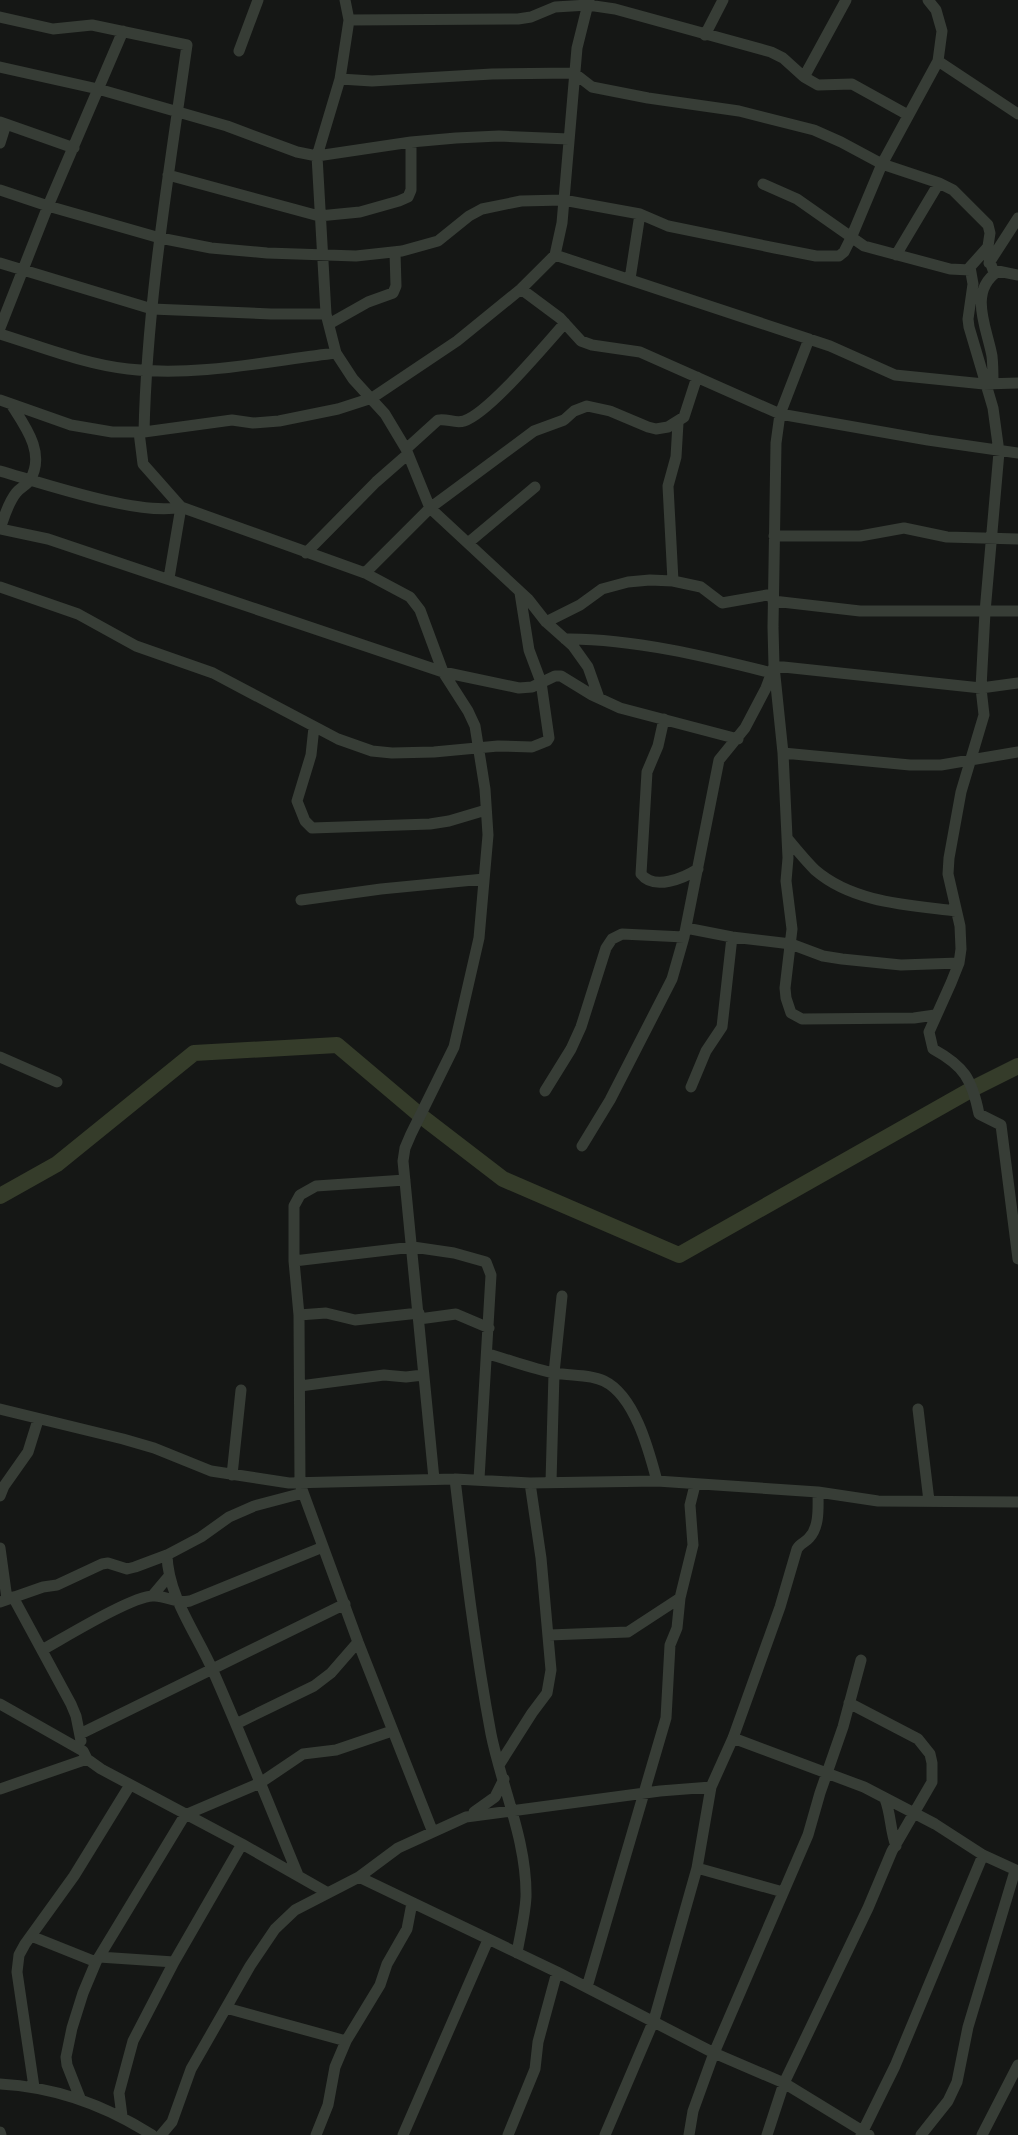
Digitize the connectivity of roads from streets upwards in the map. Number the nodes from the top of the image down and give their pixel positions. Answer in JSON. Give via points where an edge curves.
{"nodes":[{"id":1,"x":258,"y":0,"type":"edge"},
{"id":2,"x":345,"y":0,"type":"edge"},
{"id":3,"x":723,"y":0,"type":"edge"},
{"id":4,"x":846,"y":0,"type":"edge"},
{"id":5,"x":928,"y":0,"type":"edge"},
{"id":6,"x":588,"y":3,"type":"edge"},
{"id":7,"x":0,"y":18,"type":"edge"},
{"id":8,"x":349,"y":20,"type":"junction"},
{"id":9,"x":123,"y":31,"type":"junction"},
{"id":10,"x":705,"y":35,"type":"junction"},
{"id":11,"x":239,"y":51,"type":"dead end"},
{"id":12,"x":938,"y":61,"type":"junction"},
{"id":13,"x":0,"y":66,"type":"edge"},
{"id":14,"x":574,"y":73,"type":"junction"},
{"id":15,"x":804,"y":77,"type":"junction"},
{"id":16,"x":340,"y":79,"type":"junction"},
{"id":17,"x":98,"y":89,"type":"junction"},
{"id":18,"x":177,"y":112,"type":"junction"},
{"id":19,"x":1018,"y":114,"type":"edge"},
{"id":20,"x":908,"y":115,"type":"junction"},
{"id":21,"x":3,"y":123,"type":"edge"},
{"id":22,"x":569,"y":139,"type":"junction"},
{"id":23,"x":411,"y":142,"type":"junction"},
{"id":24,"x":0,"y":143,"type":"edge"},
{"id":25,"x":74,"y":148,"type":"junction"},
{"id":26,"x":317,"y":156,"type":"junction"},
{"id":27,"x":882,"y":164,"type":"junction"},
{"id":28,"x":168,"y":175,"type":"junction"},
{"id":29,"x":939,"y":183,"type":"junction"},
{"id":30,"x":763,"y":184,"type":"dead end"},
{"id":31,"x":0,"y":190,"type":"edge"},
{"id":32,"x":563,"y":200,"type":"junction"},
{"id":33,"x":48,"y":206,"type":"junction"},
{"id":34,"x":640,"y":214,"type":"junction"},
{"id":35,"x":319,"y":216,"type":"junction"},
{"id":36,"x":1018,"y":218,"type":"edge"},
{"id":37,"x":160,"y":238,"type":"junction"},
{"id":38,"x":851,"y":238,"type":"junction"},
{"id":39,"x":987,"y":248,"type":"junction"},
{"id":40,"x":395,"y":252,"type":"junction"},
{"id":41,"x":322,"y":255,"type":"junction"},
{"id":42,"x":555,"y":255,"type":"junction"},
{"id":43,"x":896,"y":255,"type":"junction"},
{"id":44,"x":0,"y":263,"type":"edge"},
{"id":45,"x":989,"y":263,"type":"junction"},
{"id":46,"x":970,"y":270,"type":"junction"},
{"id":47,"x":22,"y":271,"type":"junction"},
{"id":48,"x":997,"y":272,"type":"junction"},
{"id":49,"x":1018,"y":275,"type":"edge"},
{"id":50,"x":630,"y":279,"type":"junction"},
{"id":51,"x":521,"y":289,"type":"junction"},
{"id":52,"x":152,"y":309,"type":"junction"},
{"id":53,"x":327,"y":319,"type":"junction"},
{"id":54,"x":566,"y":323,"type":"junction"},
{"id":55,"x":0,"y":328,"type":"edge"},
{"id":56,"x":0,"y":334,"type":"edge"},
{"id":57,"x":809,"y":340,"type":"junction"},
{"id":58,"x":336,"y":352,"type":"junction"},
{"id":59,"x":145,"y":370,"type":"junction"},
{"id":60,"x":697,"y":377,"type":"junction"},
{"id":61,"x":1018,"y":383,"type":"edge"},
{"id":62,"x":989,"y":384,"type":"junction"},
{"id":63,"x":372,"y":398,"type":"junction"},
{"id":64,"x":6,"y":402,"type":"edge"},
{"id":65,"x":780,"y":414,"type":"junction"},
{"id":66,"x":678,"y":423,"type":"junction"},
{"id":67,"x":141,"y":432,"type":"junction"},
{"id":68,"x":407,"y":451,"type":"junction"},
{"id":69,"x":999,"y":452,"type":"junction"},
{"id":70,"x":1018,"y":453,"type":"edge"},
{"id":71,"x":0,"y":471,"type":"edge"},
{"id":72,"x":30,"y":480,"type":"junction"},
{"id":73,"x":535,"y":487,"type":"dead end"},
{"id":74,"x":182,"y":507,"type":"junction"},
{"id":75,"x":430,"y":508,"type":"junction"},
{"id":76,"x":0,"y":529,"type":"edge"},
{"id":77,"x":774,"y":536,"type":"junction"},
{"id":78,"x":1018,"y":539,"type":"edge"},
{"id":79,"x":992,"y":540,"type":"junction"},
{"id":80,"x":468,"y":543,"type":"junction"},
{"id":81,"x":306,"y":553,"type":"junction"},
{"id":82,"x":364,"y":573,"type":"junction"},
{"id":83,"x":169,"y":578,"type":"junction"},
{"id":84,"x":673,"y":581,"type":"junction"},
{"id":85,"x":0,"y":587,"type":"edge"},
{"id":86,"x":520,"y":593,"type":"junction"},
{"id":87,"x":773,"y":597,"type":"junction"},
{"id":88,"x":1018,"y":611,"type":"edge"},
{"id":89,"x":985,"y":612,"type":"junction"},
{"id":90,"x":546,"y":622,"type":"junction"},
{"id":91,"x":565,"y":639,"type":"junction"},
{"id":92,"x":773,"y":669,"type":"junction"},
{"id":93,"x":443,"y":672,"type":"junction"},
{"id":94,"x":541,"y":682,"type":"junction"},
{"id":95,"x":1018,"y":683,"type":"edge"},
{"id":96,"x":982,"y":688,"type":"junction"},
{"id":97,"x":599,"y":698,"type":"junction"},
{"id":98,"x":664,"y":718,"type":"junction"},
{"id":99,"x":314,"y":727,"type":"junction"},
{"id":100,"x":738,"y":739,"type":"junction"},
{"id":101,"x":480,"y":747,"type":"junction"},
{"id":102,"x":1018,"y":752,"type":"edge"},
{"id":103,"x":783,"y":753,"type":"junction"},
{"id":104,"x":971,"y":760,"type":"junction"},
{"id":105,"x":486,"y":810,"type":"junction"},
{"id":106,"x":787,"y":838,"type":"junction"},
{"id":107,"x":698,"y":869,"type":"junction"},
{"id":108,"x":484,"y":879,"type":"junction"},
{"id":109,"x":301,"y":900,"type":"dead end"},
{"id":110,"x":956,"y":912,"type":"junction"},
{"id":111,"x":685,"y":932,"type":"junction"},
{"id":112,"x":732,"y":937,"type":"junction"},
{"id":113,"x":791,"y":944,"type":"junction"},
{"id":114,"x":959,"y":963,"type":"junction"},
{"id":115,"x":936,"y":1015,"type":"junction"},
{"id":116,"x":914,"y":1018,"type":"junction"},
{"id":117,"x":929,"y":1032,"type":"junction"},
{"id":118,"x":0,"y":1057,"type":"edge"},
{"id":119,"x":57,"y":1082,"type":"dead end"},
{"id":120,"x":690,"y":1087,"type":"dead end"},
{"id":121,"x":545,"y":1092,"type":"dead end"},
{"id":122,"x":582,"y":1146,"type":"dead end"},
{"id":123,"x":405,"y":1180,"type":"junction"},
{"id":124,"x":1013,"y":1198,"type":"edge"},
{"id":125,"x":413,"y":1246,"type":"junction"},
{"id":126,"x":1018,"y":1259,"type":"edge"},
{"id":127,"x":294,"y":1261,"type":"junction"},
{"id":128,"x":562,"y":1296,"type":"dead end"},
{"id":129,"x":299,"y":1314,"type":"junction"},
{"id":130,"x":419,"y":1316,"type":"junction"},
{"id":131,"x":489,"y":1328,"type":"junction"},
{"id":132,"x":488,"y":1354,"type":"junction"},
{"id":133,"x":554,"y":1373,"type":"junction"},
{"id":134,"x":422,"y":1374,"type":"junction"},
{"id":135,"x":300,"y":1386,"type":"junction"},
{"id":136,"x":241,"y":1390,"type":"dead end"},
{"id":137,"x":918,"y":1409,"type":"dead end"},
{"id":138,"x":0,"y":1410,"type":"edge"},
{"id":139,"x":38,"y":1420,"type":"junction"},
{"id":140,"x":232,"y":1475,"type":"junction"},
{"id":141,"x":455,"y":1478,"type":"junction"},
{"id":142,"x":434,"y":1479,"type":"junction"},
{"id":143,"x":479,"y":1479,"type":"junction"},
{"id":144,"x":657,"y":1481,"type":"junction"},
{"id":145,"x":530,"y":1482,"type":"junction"},
{"id":146,"x":551,"y":1482,"type":"junction"},
{"id":147,"x":695,"y":1485,"type":"junction"},
{"id":148,"x":302,"y":1488,"type":"junction"},
{"id":149,"x":818,"y":1492,"type":"junction"},
{"id":150,"x":0,"y":1496,"type":"edge"},
{"id":151,"x":928,"y":1501,"type":"junction"},
{"id":152,"x":1018,"y":1502,"type":"edge"},
{"id":153,"x":323,"y":1547,"type":"junction"},
{"id":154,"x":0,"y":1548,"type":"edge"},
{"id":155,"x":167,"y":1555,"type":"junction"},
{"id":156,"x":170,"y":1576,"type":"junction"},
{"id":157,"x":153,"y":1596,"type":"junction"},
{"id":158,"x":680,"y":1598,"type":"junction"},
{"id":159,"x":7,"y":1599,"type":"edge"},
{"id":160,"x":179,"y":1603,"type":"junction"},
{"id":161,"x":345,"y":1604,"type":"junction"},
{"id":162,"x":549,"y":1636,"type":"junction"},
{"id":163,"x":358,"y":1642,"type":"junction"},
{"id":164,"x":42,"y":1650,"type":"junction"},
{"id":165,"x":861,"y":1660,"type":"dead end"},
{"id":166,"x":212,"y":1668,"type":"junction"},
{"id":167,"x":849,"y":1703,"type":"junction"},
{"id":168,"x":0,"y":1704,"type":"edge"},
{"id":169,"x":236,"y":1724,"type":"junction"},
{"id":170,"x":392,"y":1731,"type":"junction"},
{"id":171,"x":80,"y":1734,"type":"junction"},
{"id":172,"x":733,"y":1738,"type":"junction"},
{"id":173,"x":85,"y":1755,"type":"junction"},
{"id":174,"x":499,"y":1765,"type":"junction"},
{"id":175,"x":827,"y":1771,"type":"junction"},
{"id":176,"x":504,"y":1779,"type":"junction"},
{"id":177,"x":260,"y":1783,"type":"junction"},
{"id":178,"x":130,"y":1785,"type":"junction"},
{"id":179,"x":711,"y":1786,"type":"junction"},
{"id":180,"x":0,"y":1788,"type":"edge"},
{"id":181,"x":645,"y":1793,"type":"junction"},
{"id":182,"x":885,"y":1799,"type":"junction"},
{"id":183,"x":512,"y":1811,"type":"junction"},
{"id":184,"x":915,"y":1814,"type":"junction"},
{"id":185,"x":185,"y":1815,"type":"junction"},
{"id":186,"x":466,"y":1817,"type":"junction"},
{"id":187,"x":432,"y":1830,"type":"junction"},
{"id":188,"x":242,"y":1844,"type":"junction"},
{"id":189,"x":896,"y":1846,"type":"junction"},
{"id":190,"x":983,"y":1855,"type":"junction"},
{"id":191,"x":697,"y":1868,"type":"junction"},
{"id":192,"x":1017,"y":1871,"type":"edge"},
{"id":193,"x":298,"y":1875,"type":"junction"},
{"id":194,"x":359,"y":1877,"type":"junction"},
{"id":195,"x":783,"y":1892,"type":"junction"},
{"id":196,"x":328,"y":1893,"type":"junction"},
{"id":197,"x":412,"y":1903,"type":"junction"},
{"id":198,"x":31,"y":1936,"type":"junction"},
{"id":199,"x":488,"y":1940,"type":"junction"},
{"id":200,"x":517,"y":1953,"type":"junction"},
{"id":201,"x":98,"y":1960,"type":"junction"},
{"id":202,"x":174,"y":1962,"type":"junction"},
{"id":203,"x":557,"y":1972,"type":"junction"},
{"id":204,"x":587,"y":1987,"type":"junction"},
{"id":205,"x":226,"y":2008,"type":"junction"},
{"id":206,"x":654,"y":2020,"type":"junction"},
{"id":207,"x":346,"y":2041,"type":"junction"},
{"id":208,"x":714,"y":2053,"type":"junction"},
{"id":209,"x":1018,"y":2065,"type":"edge"},
{"id":210,"x":784,"y":2083,"type":"junction"},
{"id":211,"x":0,"y":2084,"type":"edge"},
{"id":212,"x":34,"y":2087,"type":"junction"},
{"id":213,"x":80,"y":2098,"type":"junction"},
{"id":214,"x":122,"y":2116,"type":"junction"},
{"id":215,"x":864,"y":2134,"type":"edge"},
{"id":216,"x":152,"y":2135,"type":"edge"},
{"id":217,"x":161,"y":2135,"type":"edge"},
{"id":218,"x":316,"y":2135,"type":"edge"},
{"id":219,"x":403,"y":2135,"type":"edge"},
{"id":220,"x":508,"y":2135,"type":"edge"},
{"id":221,"x":605,"y":2135,"type":"edge"},
{"id":222,"x":689,"y":2135,"type":"edge"},
{"id":223,"x":766,"y":2135,"type":"edge"},
{"id":224,"x":921,"y":2135,"type":"edge"},
{"id":225,"x":982,"y":2135,"type":"edge"}],
"edges":[{"from":1,"to":11,"type":"street"},
{"from":2,"to":8,"type":"street"},
{"from":3,"to":10,"type":"street"},
{"from":4,"to":15,"type":"street"},
{"from":5,"to":12,"type":"street","via":[[936,10],[942,31]]},
{"from":6,"to":8,"type":"street","via":[[555,7],[518,19]]},
{"from":6,"to":10,"type":"street"},
{"from":6,"to":14,"type":"street"},
{"from":7,"to":9,"type":"street","via":[[52,29],[92,25]]},
{"from":8,"to":16,"type":"street"},
{"from":9,"to":17,"type":"street"},
{"from":9,"to":18,"type":"street","via":[[186,45]]},
{"from":10,"to":15,"type":"street","via":[[771,52]]},
{"from":12,"to":19,"type":"street"},
{"from":12,"to":20,"type":"street"},
{"from":13,"to":17,"type":"street"},
{"from":14,"to":16,"type":"street","via":[[372,81]]},
{"from":14,"to":22,"type":"street"},
{"from":14,"to":27,"type":"street","via":[[592,87],[739,111],[814,130]]},
{"from":15,"to":20,"type":"street","via":[[823,87],[852,84]]},
{"from":16,"to":26,"type":"street"},
{"from":17,"to":18,"type":"street"},
{"from":17,"to":25,"type":"street"},
{"from":18,"to":26,"type":"street"},
{"from":18,"to":28,"type":"street"},
{"from":20,"to":27,"type":"street"},
{"from":21,"to":24,"type":"street"},
{"from":21,"to":25,"type":"street"},
{"from":22,"to":23,"type":"street","via":[[499,136]]},
{"from":22,"to":32,"type":"street"},
{"from":23,"to":26,"type":"street"},
{"from":23,"to":35,"type":"street","via":[[411,190],[408,197],[360,212]]},
{"from":25,"to":33,"type":"street"},
{"from":26,"to":35,"type":"street"},
{"from":27,"to":29,"type":"street"},
{"from":27,"to":38,"type":"street"},
{"from":28,"to":35,"type":"street"},
{"from":28,"to":37,"type":"street"},
{"from":29,"to":39,"type":"street","via":[[953,190],[988,225]]},
{"from":29,"to":43,"type":"street"},
{"from":30,"to":38,"type":"street","via":[[797,199]]},
{"from":31,"to":33,"type":"street"},
{"from":32,"to":34,"type":"street"},
{"from":32,"to":40,"type":"street","via":[[521,201],[482,209],[438,241]]},
{"from":32,"to":42,"type":"street","via":[[560,238]]},
{"from":33,"to":37,"type":"street"},
{"from":33,"to":47,"type":"street"},
{"from":34,"to":38,"type":"street","via":[[668,226],[816,256],[838,256],[844,252]]},
{"from":34,"to":50,"type":"street"},
{"from":35,"to":41,"type":"street"},
{"from":36,"to":45,"type":"street"},
{"from":37,"to":41,"type":"street","via":[[211,248]]},
{"from":37,"to":52,"type":"street"},
{"from":38,"to":43,"type":"street","via":[[864,246]]},
{"from":39,"to":45,"type":"street"},
{"from":39,"to":46,"type":"street","via":[[973,262]]},
{"from":40,"to":41,"type":"street"},
{"from":40,"to":53,"type":"street","via":[[396,286],[393,293]]},
{"from":41,"to":53,"type":"street"},
{"from":42,"to":50,"type":"street"},
{"from":42,"to":51,"type":"street"},
{"from":43,"to":46,"type":"street","via":[[950,270]]},
{"from":44,"to":47,"type":"street"},
{"from":45,"to":48,"type":"street"},
{"from":46,"to":62,"type":"street","via":[[973,284],[968,319]]},
{"from":47,"to":52,"type":"street"},
{"from":47,"to":55,"type":"street"},
{"from":48,"to":49,"type":"street"},
{"from":48,"to":62,"type":"street","via":[[988,280],[980,305],[992,357]]},
{"from":50,"to":57,"type":"street"},
{"from":51,"to":54,"type":"street"},
{"from":51,"to":63,"type":"street","via":[[457,341]]},
{"from":52,"to":53,"type":"street"},
{"from":52,"to":59,"type":"street"},
{"from":53,"to":58,"type":"street"},
{"from":54,"to":60,"type":"street","via":[[581,341],[640,352]]},
{"from":54,"to":68,"type":"street","via":[[509,385],[473,417],[463,422],[442,419],[434,422]]},
{"from":56,"to":59,"type":"street","via":[[94,363]]},
{"from":57,"to":62,"type":"street","via":[[895,375]]},
{"from":57,"to":65,"type":"street"},
{"from":58,"to":59,"type":"street","via":[[221,367]]},
{"from":58,"to":63,"type":"street","via":[[353,379]]},
{"from":59,"to":67,"type":"street"},
{"from":60,"to":65,"type":"street"},
{"from":60,"to":66,"type":"street","via":[[688,408]]},
{"from":61,"to":62,"type":"street"},
{"from":62,"to":69,"type":"street"},
{"from":63,"to":67,"type":"street","via":[[338,409],[279,421],[253,423],[232,420]]},
{"from":63,"to":68,"type":"street"},
{"from":64,"to":67,"type":"street","via":[[81,428]]},
{"from":64,"to":72,"type":"street","via":[[35,448],[36,462]]},
{"from":65,"to":69,"type":"street"},
{"from":65,"to":77,"type":"street","via":[[776,443]]},
{"from":66,"to":75,"type":"street","via":[[656,429],[596,406],[580,408],[564,420],[534,432]]},
{"from":66,"to":84,"type":"street","via":[[676,457],[668,486]]},
{"from":67,"to":74,"type":"street","via":[[143,464]]},
{"from":68,"to":75,"type":"street"},
{"from":68,"to":81,"type":"street"},
{"from":69,"to":70,"type":"street"},
{"from":69,"to":79,"type":"street"},
{"from":71,"to":72,"type":"street"},
{"from":72,"to":74,"type":"street","via":[[150,509]]},
{"from":72,"to":76,"type":"street","via":[[11,500]]},
{"from":73,"to":80,"type":"street"},
{"from":74,"to":81,"type":"street"},
{"from":74,"to":83,"type":"street"},
{"from":75,"to":80,"type":"street"},
{"from":75,"to":82,"type":"street"},
{"from":76,"to":83,"type":"street","via":[[48,539]]},
{"from":77,"to":79,"type":"street","via":[[860,536],[904,528],[947,537]]},
{"from":77,"to":87,"type":"street"},
{"from":78,"to":79,"type":"street"},
{"from":79,"to":89,"type":"street"},
{"from":80,"to":86,"type":"street"},
{"from":81,"to":82,"type":"street"},
{"from":82,"to":93,"type":"street","via":[[410,597],[425,621]]},
{"from":83,"to":93,"type":"street"},
{"from":84,"to":87,"type":"street","via":[[701,587],[722,603]]},
{"from":84,"to":90,"type":"street","via":[[650,580],[612,586]]},
{"from":85,"to":99,"type":"street","via":[[78,614],[136,646],[213,673]]},
{"from":86,"to":90,"type":"street"},
{"from":86,"to":94,"type":"street","via":[[530,650]]},
{"from":87,"to":89,"type":"street","via":[[860,611]]},
{"from":87,"to":92,"type":"street"},
{"from":88,"to":89,"type":"street"},
{"from":89,"to":96,"type":"street"},
{"from":90,"to":91,"type":"street"},
{"from":91,"to":92,"type":"street","via":[[613,640]]},
{"from":91,"to":97,"type":"street","via":[[574,646],[588,667]]},
{"from":92,"to":96,"type":"street"},
{"from":92,"to":100,"type":"street","via":[[758,705]]},
{"from":92,"to":103,"type":"street"},
{"from":93,"to":94,"type":"street","via":[[519,688]]},
{"from":93,"to":101,"type":"street","via":[[468,711]]},
{"from":94,"to":97,"type":"street","via":[[561,676]]},
{"from":94,"to":101,"type":"street","via":[[547,741],[532,747]]},
{"from":95,"to":96,"type":"street"},
{"from":96,"to":104,"type":"street","via":[[984,715]]},
{"from":97,"to":98,"type":"street","via":[[620,708]]},
{"from":98,"to":100,"type":"street"},
{"from":98,"to":107,"type":"street","via":[[658,746],[647,772],[641,874],[646,879],[664,882],[685,877]]},
{"from":99,"to":101,"type":"street","via":[[354,745],[392,753]]},
{"from":99,"to":105,"type":"street","via":[[311,755],[297,801],[305,821],[312,828],[430,824]]},
{"from":100,"to":107,"type":"street","via":[[719,760]]},
{"from":101,"to":105,"type":"street"},
{"from":102,"to":104,"type":"street"},
{"from":103,"to":104,"type":"street","via":[[910,765],[941,765]]},
{"from":103,"to":106,"type":"street"},
{"from":104,"to":110,"type":"street","via":[[958,806],[948,874]]},
{"from":105,"to":108,"type":"street","via":[[488,836]]},
{"from":106,"to":110,"type":"street","via":[[816,870],[845,888],[873,899]]},
{"from":106,"to":113,"type":"street","via":[[786,881]]},
{"from":107,"to":111,"type":"street"},
{"from":108,"to":109,"type":"street"},
{"from":108,"to":123,"type":"street","via":[[480,938],[454,1047],[405,1148]]},
{"from":110,"to":114,"type":"street","via":[[961,941]]},
{"from":111,"to":112,"type":"street"},
{"from":111,"to":121,"type":"street","via":[[622,934],[612,939],[606,948],[581,1027]]},
{"from":111,"to":122,"type":"street","via":[[672,979],[610,1100]]},
{"from":112,"to":113,"type":"street"},
{"from":112,"to":120,"type":"street","via":[[722,1027]]},
{"from":113,"to":114,"type":"street","via":[[823,956],[876,963]]},
{"from":113,"to":116,"type":"street","via":[[785,988],[788,1007],[795,1017]]},
{"from":114,"to":115,"type":"street"},
{"from":115,"to":116,"type":"street"},
{"from":115,"to":117,"type":"street"},
{"from":116,"to":117,"type":"street"},
{"from":117,"to":124,"type":"street","via":[[933,1049],[953,1060],[966,1073],[980,1114],[1002,1125]]},
{"from":118,"to":119,"type":"street"},
{"from":123,"to":125,"type":"street"},
{"from":123,"to":127,"type":"street","via":[[316,1186],[300,1195],[294,1206]]},
{"from":124,"to":126,"type":"street"},
{"from":125,"to":127,"type":"street"},
{"from":125,"to":130,"type":"street"},
{"from":125,"to":131,"type":"street","via":[[486,1262],[491,1275]]},
{"from":127,"to":129,"type":"street"},
{"from":128,"to":133,"type":"street"},
{"from":129,"to":130,"type":"street","via":[[326,1313],[355,1320]]},
{"from":129,"to":135,"type":"street"},
{"from":130,"to":131,"type":"street","via":[[456,1314]]},
{"from":130,"to":134,"type":"street"},
{"from":131,"to":132,"type":"street"},
{"from":132,"to":133,"type":"street"},
{"from":132,"to":143,"type":"street"},
{"from":133,"to":144,"type":"street","via":[[602,1380],[617,1390],[644,1436]]},
{"from":133,"to":146,"type":"street"},
{"from":134,"to":135,"type":"street","via":[[406,1377],[384,1375]]},
{"from":134,"to":142,"type":"street"},
{"from":135,"to":148,"type":"street"},
{"from":136,"to":140,"type":"street"},
{"from":137,"to":151,"type":"street"},
{"from":138,"to":139,"type":"street"},
{"from":139,"to":140,"type":"street","via":[[123,1439],[211,1471]]},
{"from":139,"to":150,"type":"street","via":[[28,1452]]},
{"from":140,"to":148,"type":"street"},
{"from":141,"to":142,"type":"street"},
{"from":141,"to":143,"type":"street"},
{"from":141,"to":174,"type":"street","via":[[471,1618]]},
{"from":142,"to":148,"type":"street"},
{"from":143,"to":145,"type":"street"},
{"from":144,"to":146,"type":"street"},
{"from":144,"to":147,"type":"street"},
{"from":145,"to":146,"type":"street"},
{"from":145,"to":162,"type":"street","via":[[542,1558]]},
{"from":147,"to":149,"type":"street"},
{"from":147,"to":158,"type":"street","via":[[690,1505],[693,1545]]},
{"from":148,"to":153,"type":"street"},
{"from":148,"to":155,"type":"street","via":[[246,1510]]},
{"from":149,"to":151,"type":"street","via":[[878,1502]]},
{"from":149,"to":172,"type":"street","via":[[814,1530],[797,1549],[780,1607]]},
{"from":151,"to":152,"type":"street"},
{"from":153,"to":160,"type":"street","via":[[202,1598]]},
{"from":153,"to":161,"type":"street"},
{"from":154,"to":159,"type":"street"},
{"from":155,"to":156,"type":"street"},
{"from":155,"to":159,"type":"street","via":[[128,1569],[102,1564],[57,1585]]},
{"from":156,"to":157,"type":"street"},
{"from":156,"to":160,"type":"street"},
{"from":157,"to":160,"type":"street"},
{"from":157,"to":164,"type":"street","via":[[124,1606]]},
{"from":158,"to":162,"type":"street","via":[[628,1632]]},
{"from":158,"to":181,"type":"street","via":[[677,1628],[670,1645],[666,1718]]},
{"from":159,"to":164,"type":"street"},
{"from":160,"to":166,"type":"street"},
{"from":161,"to":163,"type":"street"},
{"from":161,"to":166,"type":"street"},
{"from":162,"to":174,"type":"street","via":[[551,1670],[547,1694]]},
{"from":163,"to":169,"type":"street","via":[[331,1673],[314,1686]]},
{"from":163,"to":170,"type":"street"},
{"from":164,"to":171,"type":"street","via":[[71,1704]]},
{"from":165,"to":167,"type":"street"},
{"from":166,"to":169,"type":"street"},
{"from":166,"to":171,"type":"street"},
{"from":167,"to":175,"type":"street"},
{"from":167,"to":184,"type":"street","via":[[918,1739],[930,1754],[932,1782]]},
{"from":168,"to":173,"type":"street"},
{"from":169,"to":177,"type":"street"},
{"from":170,"to":177,"type":"street","via":[[336,1750],[303,1754]]},
{"from":170,"to":187,"type":"street"},
{"from":171,"to":173,"type":"street"},
{"from":172,"to":175,"type":"street"},
{"from":172,"to":179,"type":"street"},
{"from":173,"to":178,"type":"street"},
{"from":173,"to":180,"type":"street"},
{"from":174,"to":176,"type":"street"},
{"from":175,"to":182,"type":"street"},
{"from":175,"to":195,"type":"street","via":[[808,1835]]},
{"from":176,"to":183,"type":"street"},
{"from":176,"to":186,"type":"street","via":[[495,1797]]},
{"from":177,"to":185,"type":"street"},
{"from":177,"to":193,"type":"street"},
{"from":178,"to":185,"type":"street"},
{"from":178,"to":198,"type":"street","via":[[74,1876]]},
{"from":179,"to":181,"type":"street"},
{"from":179,"to":191,"type":"street"},
{"from":181,"to":183,"type":"street"},
{"from":181,"to":204,"type":"street"},
{"from":182,"to":184,"type":"street"},
{"from":182,"to":189,"type":"street"},
{"from":183,"to":186,"type":"street"},
{"from":183,"to":200,"type":"street","via":[[526,1896]]},
{"from":184,"to":189,"type":"street"},
{"from":184,"to":190,"type":"street"},
{"from":185,"to":188,"type":"street"},
{"from":185,"to":201,"type":"street"},
{"from":186,"to":187,"type":"street"},
{"from":187,"to":194,"type":"street","via":[[387,1854]]},
{"from":188,"to":193,"type":"street"},
{"from":188,"to":202,"type":"street"},
{"from":189,"to":210,"type":"street"},
{"from":190,"to":192,"type":"street"},
{"from":190,"to":215,"type":"street"},
{"from":191,"to":195,"type":"street"},
{"from":191,"to":206,"type":"street"},
{"from":192,"to":224,"type":"street","via":[[968,2027],[957,2082],[948,2101]]},
{"from":193,"to":196,"type":"street"},
{"from":194,"to":196,"type":"street"},
{"from":194,"to":197,"type":"street"},
{"from":195,"to":208,"type":"street"},
{"from":196,"to":205,"type":"street","via":[[296,1910],[275,1930]]},
{"from":197,"to":199,"type":"street"},
{"from":197,"to":207,"type":"street","via":[[404,1935],[390,1956],[380,1985]]},
{"from":198,"to":201,"type":"street"},
{"from":198,"to":212,"type":"street","via":[[18,1955],[17,1972]]},
{"from":199,"to":200,"type":"street"},
{"from":199,"to":219,"type":"street"},
{"from":200,"to":203,"type":"street"},
{"from":201,"to":202,"type":"street"},
{"from":201,"to":213,"type":"street","via":[[83,1993],[66,2057]]},
{"from":202,"to":214,"type":"street","via":[[133,2041],[120,2093]]},
{"from":203,"to":204,"type":"street"},
{"from":203,"to":220,"type":"street","via":[[538,2042],[535,2069]]},
{"from":204,"to":206,"type":"street"},
{"from":205,"to":207,"type":"street"},
{"from":205,"to":217,"type":"street","via":[[191,2069],[172,2122]]},
{"from":206,"to":208,"type":"street"},
{"from":206,"to":221,"type":"street"},
{"from":207,"to":218,"type":"street","via":[[335,2067],[328,2105]]},
{"from":208,"to":210,"type":"street"},
{"from":208,"to":222,"type":"street","via":[[693,2111]]},
{"from":209,"to":225,"type":"street"},
{"from":210,"to":215,"type":"street"},
{"from":210,"to":223,"type":"street"},
{"from":211,"to":212,"type":"street"},
{"from":212,"to":213,"type":"street"},
{"from":213,"to":214,"type":"street"},
{"from":214,"to":216,"type":"street"}]}
